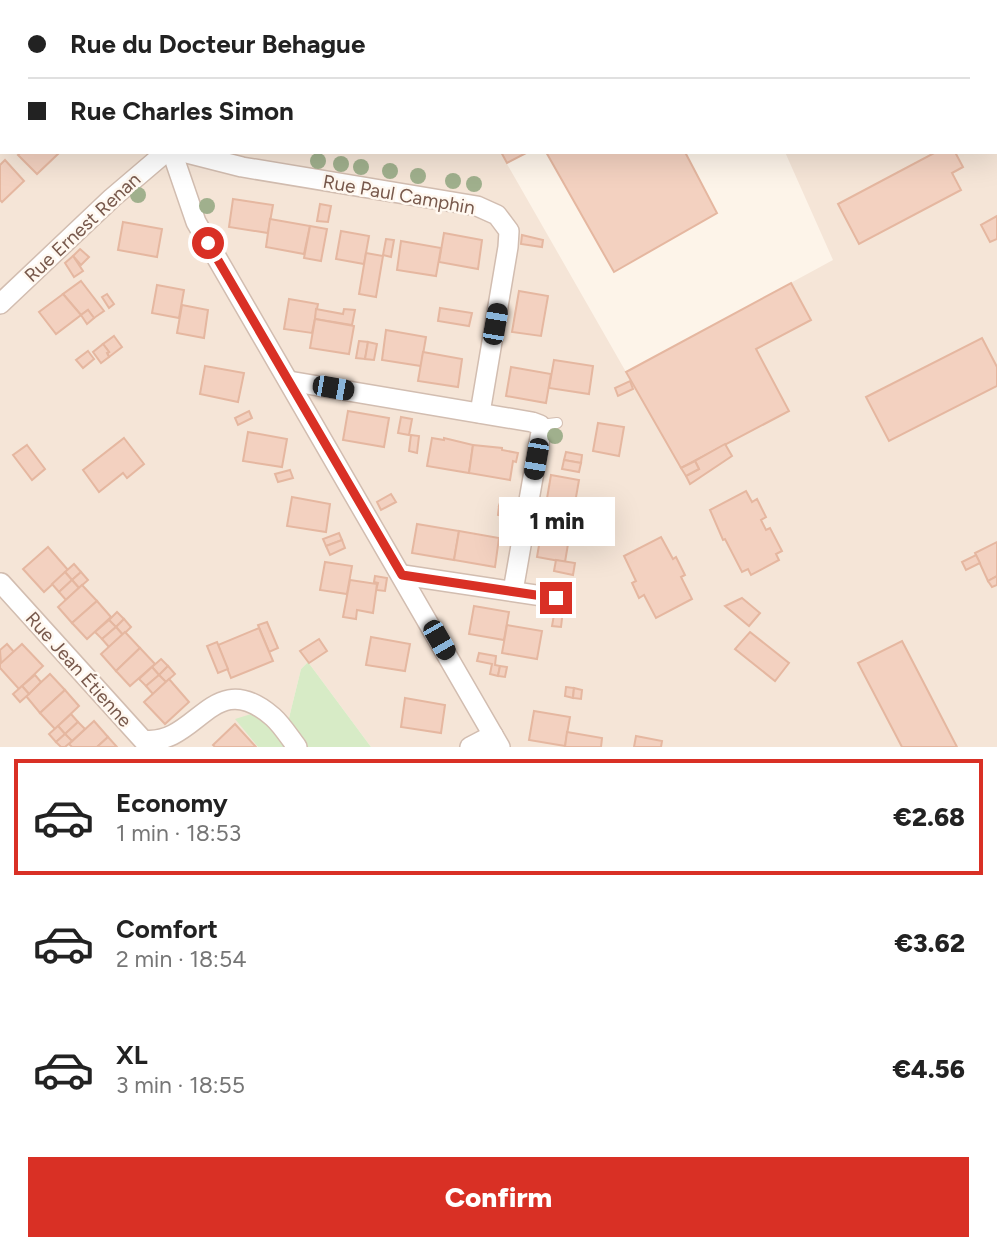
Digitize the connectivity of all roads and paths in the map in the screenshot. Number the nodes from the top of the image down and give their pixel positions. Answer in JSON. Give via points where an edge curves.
{"nodes":[{"id":1,"x":164,"y":154,"type":"edge"},
{"id":2,"x":173,"y":154,"type":"edge"},
{"id":3,"x":191,"y":154,"type":"edge"},
{"id":4,"x":0,"y":304,"type":"edge"},
{"id":5,"x":289,"y":381,"type":"junction"},
{"id":6,"x":480,"y":413,"type":"junction"},
{"id":7,"x":402,"y":575,"type":"junction"},
{"id":8,"x":1,"y":583,"type":"edge"},
{"id":9,"x":513,"y":591,"type":"junction"},
{"id":10,"x":556,"y":598,"type":"dead end"},
{"id":11,"x":497,"y":741,"type":"edge"},
{"id":12,"x":298,"y":747,"type":"edge"},
{"id":13,"x":470,"y":747,"type":"edge"}],
"edges":[{"from":1,"to":4,"type":"street","name":"Rue Ernest Renan"},
{"from":2,"to":5,"type":"street","via":[[196,222]]},
{"from":3,"to":6,"type":"street","name":"Rue Paul Camphin","via":[[242,167],[477,206],[497,215],[509,231]]},
{"from":5,"to":6,"type":"street"},
{"from":5,"to":7,"type":"street"},
{"from":6,"to":9,"type":"street","via":[[548,424],[541,432]]},
{"from":7,"to":9,"type":"street"},
{"from":7,"to":11,"type":"street"},
{"from":8,"to":12,"type":"street","name":"Rue Jean Étienne","via":[[143,740],[169,746],[218,707],[234,703],[258,706],[275,718]]},
{"from":9,"to":10,"type":"street"},
{"from":11,"to":13,"type":"street"}]}
